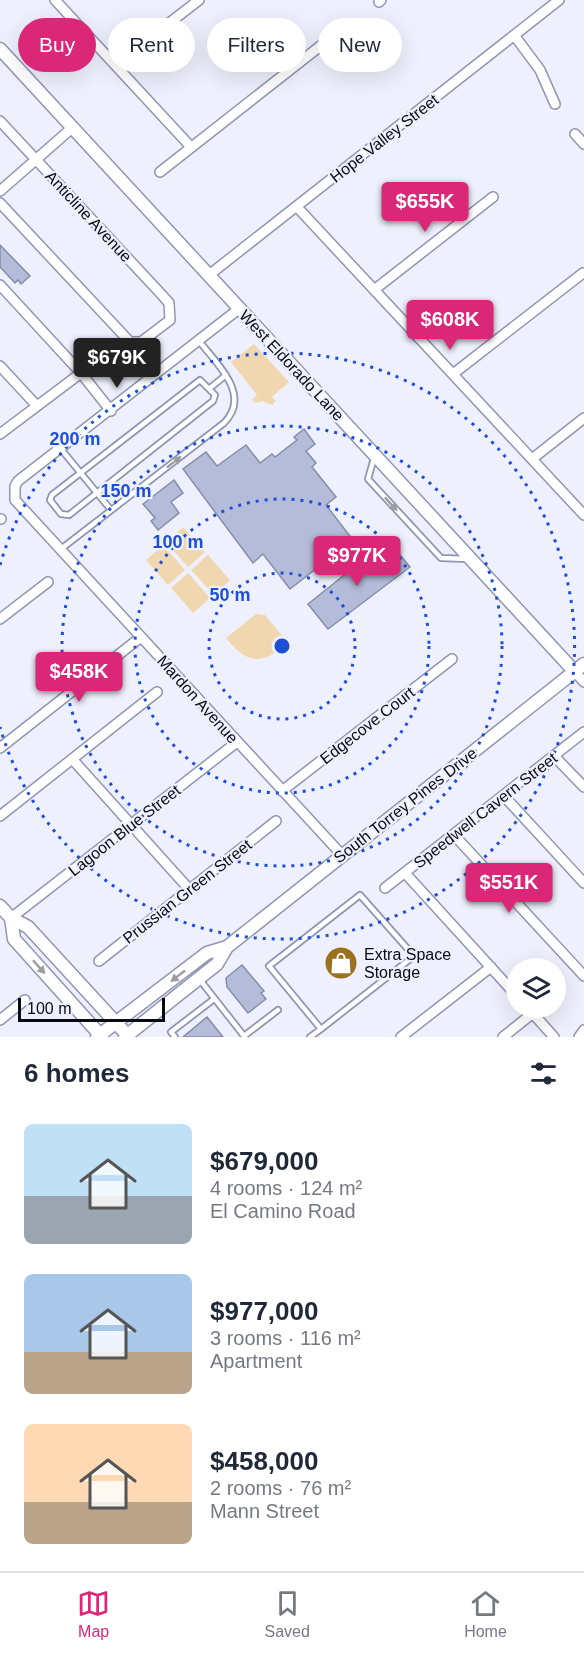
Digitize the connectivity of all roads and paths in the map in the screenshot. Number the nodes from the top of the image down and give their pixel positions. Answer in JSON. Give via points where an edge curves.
{"nodes":[{"id":1,"x":55,"y":0,"type":"edge"},
{"id":2,"x":199,"y":0,"type":"edge"},
{"id":3,"x":559,"y":0,"type":"edge"},
{"id":4,"x":176,"y":18,"type":"edge"},
{"id":5,"x":514,"y":35,"type":"junction"},
{"id":6,"x":318,"y":48,"type":"edge"},
{"id":7,"x":0,"y":49,"type":"edge"},
{"id":8,"x":108,"y":57,"type":"edge"},
{"id":9,"x":121,"y":72,"type":"edge"},
{"id":10,"x":555,"y":104,"type":"dead end"},
{"id":11,"x":0,"y":121,"type":"edge"},
{"id":12,"x":72,"y":128,"type":"junction"},
{"id":13,"x":575,"y":134,"type":"dead end"},
{"id":14,"x":584,"y":144,"type":"edge"},
{"id":15,"x":190,"y":147,"type":"junction"},
{"id":16,"x":36,"y":159,"type":"junction"},
{"id":17,"x":160,"y":172,"type":"dead end"},
{"id":18,"x":0,"y":190,"type":"edge"},
{"id":19,"x":493,"y":197,"type":"dead end"},
{"id":20,"x":0,"y":203,"type":"edge"},
{"id":21,"x":297,"y":207,"type":"junction"},
{"id":22,"x":583,"y":273,"type":"edge"},
{"id":23,"x":209,"y":275,"type":"junction"},
{"id":24,"x":0,"y":285,"type":"edge"},
{"id":25,"x":374,"y":290,"type":"junction"},
{"id":26,"x":240,"y":308,"type":"junction"},
{"id":27,"x":198,"y":341,"type":"junction"},
{"id":28,"x":0,"y":366,"type":"edge"},
{"id":29,"x":81,"y":373,"type":"junction"},
{"id":30,"x":453,"y":374,"type":"junction"},
{"id":31,"x":226,"y":375,"type":"junction"},
{"id":32,"x":210,"y":388,"type":"junction"},
{"id":33,"x":37,"y":406,"type":"junction"},
{"id":34,"x":111,"y":411,"type":"junction"},
{"id":35,"x":584,"y":418,"type":"edge"},
{"id":36,"x":0,"y":434,"type":"edge"},
{"id":37,"x":61,"y":449,"type":"junction"},
{"id":38,"x":375,"y":455,"type":"junction"},
{"id":39,"x":532,"y":459,"type":"junction"},
{"id":40,"x":79,"y":471,"type":"junction"},
{"id":41,"x":97,"y":493,"type":"junction"},
{"id":42,"x":111,"y":510,"type":"junction"},
{"id":43,"x":584,"y":515,"type":"edge"},
{"id":44,"x":61,"y":549,"type":"junction"},
{"id":45,"x":471,"y":559,"type":"junction"},
{"id":46,"x":48,"y":582,"type":"dead end"},
{"id":47,"x":0,"y":619,"type":"edge"},
{"id":48,"x":141,"y":637,"type":"junction"},
{"id":49,"x":452,"y":658,"type":"dead end"},
{"id":50,"x":579,"y":668,"type":"edge"},
{"id":51,"x":584,"y":682,"type":"edge"},
{"id":52,"x":157,"y":692,"type":"dead end"},
{"id":53,"x":584,"y":732,"type":"edge"},
{"id":54,"x":237,"y":742,"type":"junction"},
{"id":55,"x":0,"y":748,"type":"edge"},
{"id":56,"x":554,"y":756,"type":"junction"},
{"id":57,"x":73,"y":760,"type":"junction"},
{"id":58,"x":584,"y":788,"type":"edge"},
{"id":59,"x":282,"y":791,"type":"junction"},
{"id":60,"x":504,"y":796,"type":"junction"},
{"id":61,"x":0,"y":816,"type":"edge"},
{"id":62,"x":276,"y":821,"type":"dead end"},
{"id":63,"x":130,"y":825,"type":"junction"},
{"id":64,"x":454,"y":835,"type":"junction"},
{"id":65,"x":342,"y":855,"type":"junction"},
{"id":66,"x":405,"y":873,"type":"junction"},
{"id":67,"x":584,"y":883,"type":"edge"},
{"id":68,"x":385,"y":888,"type":"dead end"},
{"id":69,"x":189,"y":889,"type":"junction"},
{"id":70,"x":0,"y":906,"type":"edge"},
{"id":71,"x":11,"y":918,"type":"junction"},
{"id":72,"x":227,"y":947,"type":"junction"},
{"id":73,"x":99,"y":961,"type":"dead end"},
{"id":74,"x":491,"y":967,"type":"junction"},
{"id":75,"x":584,"y":975,"type":"edge"},
{"id":76,"x":199,"y":979,"type":"junction"},
{"id":77,"x":506,"y":984,"type":"edge"},
{"id":78,"x":214,"y":999,"type":"junction"},
{"id":79,"x":25,"y":1000,"type":"dead end"},
{"id":80,"x":278,"y":1010,"type":"dead end"},
{"id":81,"x":523,"y":1018,"type":"edge"},
{"id":82,"x":537,"y":1018,"type":"edge"},
{"id":83,"x":0,"y":1020,"type":"edge"},
{"id":84,"x":117,"y":1024,"type":"junction"},
{"id":85,"x":321,"y":1029,"type":"junction"},
{"id":86,"x":584,"y":1030,"type":"edge"},
{"id":87,"x":100,"y":1036,"type":"edge"},
{"id":88,"x":127,"y":1036,"type":"edge"},
{"id":89,"x":175,"y":1037,"type":"edge"},
{"id":90,"x":310,"y":1037,"type":"edge"},
{"id":91,"x":401,"y":1037,"type":"edge"},
{"id":92,"x":503,"y":1037,"type":"edge"},
{"id":93,"x":554,"y":1037,"type":"edge"},
{"id":94,"x":579,"y":1037,"type":"edge"}],
"edges":[{"from":1,"to":8,"type":"street"},
{"from":2,"to":4,"type":"street"},
{"from":3,"to":5,"type":"street","name":"Hope Valley Street"},
{"from":5,"to":10,"type":"street","via":[[543,76]]},
{"from":5,"to":21,"type":"street","name":"Hope Valley Street"},
{"from":6,"to":15,"type":"street"},
{"from":7,"to":12,"type":"street","name":"West Eldorado Lane"},
{"from":9,"to":15,"type":"street"},
{"from":11,"to":16,"type":"street","name":"Anticline Avenue"},
{"from":12,"to":16,"type":"street"},
{"from":12,"to":23,"type":"street","name":"West Eldorado Lane"},
{"from":13,"to":14,"type":"street"},
{"from":15,"to":17,"type":"street"},
{"from":16,"to":18,"type":"street"},
{"from":16,"to":20,"type":"street","name":"Anticline Avenue","via":[[169,303],[171,315],[165,324],[141,342],[130,342]]},
{"from":19,"to":25,"type":"street"},
{"from":21,"to":23,"type":"street","name":"Hope Valley Street"},
{"from":21,"to":25,"type":"street"},
{"from":22,"to":30,"type":"street"},
{"from":23,"to":26,"type":"street","name":"West Eldorado Lane"},
{"from":24,"to":29,"type":"street"},
{"from":25,"to":30,"type":"street"},
{"from":26,"to":27,"type":"street"},
{"from":26,"to":38,"type":"street","name":"West Eldorado Lane"},
{"from":27,"to":31,"type":"lane"},
{"from":27,"to":34,"type":"street"},
{"from":28,"to":33,"type":"street"},
{"from":29,"to":33,"type":"street"},
{"from":29,"to":34,"type":"street"},
{"from":30,"to":39,"type":"street"},
{"from":31,"to":32,"type":"lane"},
{"from":42,"to":31,"type":"lane","one_way":true,"via":[[228,419],[235,394]]},
{"from":32,"to":40,"type":"lane","via":[[198,381]]},
{"from":32,"to":41,"type":"lane","via":[[215,396],[213,401]]},
{"from":33,"to":36,"type":"street"},
{"from":34,"to":37,"type":"street"},
{"from":35,"to":39,"type":"street"},
{"from":37,"to":40,"type":"lane"},
{"from":37,"to":44,"type":"street","name":"Mardon Avenue","via":[[15,486],[18,506]]},
{"from":38,"to":45,"type":"street","name":"West Eldorado Lane"},
{"from":38,"to":45,"type":"lane","one_way":true,"via":[[368,479],[432,549],[441,558]]},
{"from":39,"to":43,"type":"street"},
{"from":40,"to":41,"type":"lane"},
{"from":40,"to":41,"type":"lane","via":[[50,497],[61,514],[69,515]]},
{"from":41,"to":42,"type":"lane"},
{"from":42,"to":44,"type":"lane"},
{"from":44,"to":48,"type":"street","name":"Mardon Avenue"},
{"from":45,"to":50,"type":"street","name":"West Eldorado Lane"},
{"from":46,"to":47,"type":"street"},
{"from":48,"to":54,"type":"street","name":"Mardon Avenue"},
{"from":48,"to":55,"type":"street"},
{"from":49,"to":59,"type":"street","name":"Edgecove Court"},
{"from":50,"to":51,"type":"street","name":"West Eldorado Lane"},
{"from":50,"to":65,"type":"street","name":"South Torrey Pines Drive"},
{"from":52,"to":57,"type":"street"},
{"from":53,"to":56,"type":"street","name":"Speedwell Cavern Street"},
{"from":54,"to":59,"type":"street","name":"Mardon Avenue"},
{"from":54,"to":63,"type":"street","name":"Lagoon Blue Street"},
{"from":56,"to":58,"type":"street"},
{"from":56,"to":60,"type":"street","name":"Speedwell Cavern Street"},
{"from":57,"to":61,"type":"street"},
{"from":57,"to":63,"type":"street"},
{"from":59,"to":65,"type":"street","name":"Mardon Avenue"},
{"from":60,"to":64,"type":"street","name":"Speedwell Cavern Street"},
{"from":60,"to":67,"type":"street"},
{"from":62,"to":69,"type":"street","name":"Prussian Green Street"},
{"from":63,"to":69,"type":"street"},
{"from":63,"to":71,"type":"street","name":"Lagoon Blue Street"},
{"from":64,"to":66,"type":"street","name":"Speedwell Cavern Street"},
{"from":64,"to":75,"type":"street"},
{"from":65,"to":72,"type":"street","name":"South Torrey Pines Drive"},
{"from":66,"to":68,"type":"street","name":"Speedwell Cavern Street"},
{"from":66,"to":74,"type":"street"},
{"from":69,"to":73,"type":"street","name":"Prussian Green Street"},
{"from":70,"to":71,"type":"street"},
{"from":71,"to":84,"type":"street","via":[[28,927]]},
{"from":71,"to":87,"type":"street","one_way":true,"via":[[14,939]]},
{"from":72,"to":76,"type":"street","name":"South Torrey Pines Drive","via":[[217,964]]},
{"from":72,"to":84,"type":"street","name":"South Torrey Pines Drive","one_way":true,"via":[[207,953]]},
{"from":74,"to":77,"type":"street"},
{"from":74,"to":91,"type":"street"},
{"from":76,"to":78,"type":"lane"},
{"from":76,"to":88,"type":"street","name":"South Torrey Pines Drive"},
{"from":78,"to":80,"type":"lane","via":[[244,1036]]},
{"from":78,"to":89,"type":"lane","via":[[171,1032]]},
{"from":79,"to":83,"type":"street"},
{"from":81,"to":92,"type":"street"},
{"from":82,"to":93,"type":"street"},
{"from":84,"to":87,"type":"street","name":"South Torrey Pines Drive"},
{"from":84,"to":88,"type":"street"},
{"from":85,"to":85,"type":"lane","via":[[414,956],[360,896],[269,966]]},
{"from":85,"to":90,"type":"lane"},
{"from":86,"to":94,"type":"street"}]}
